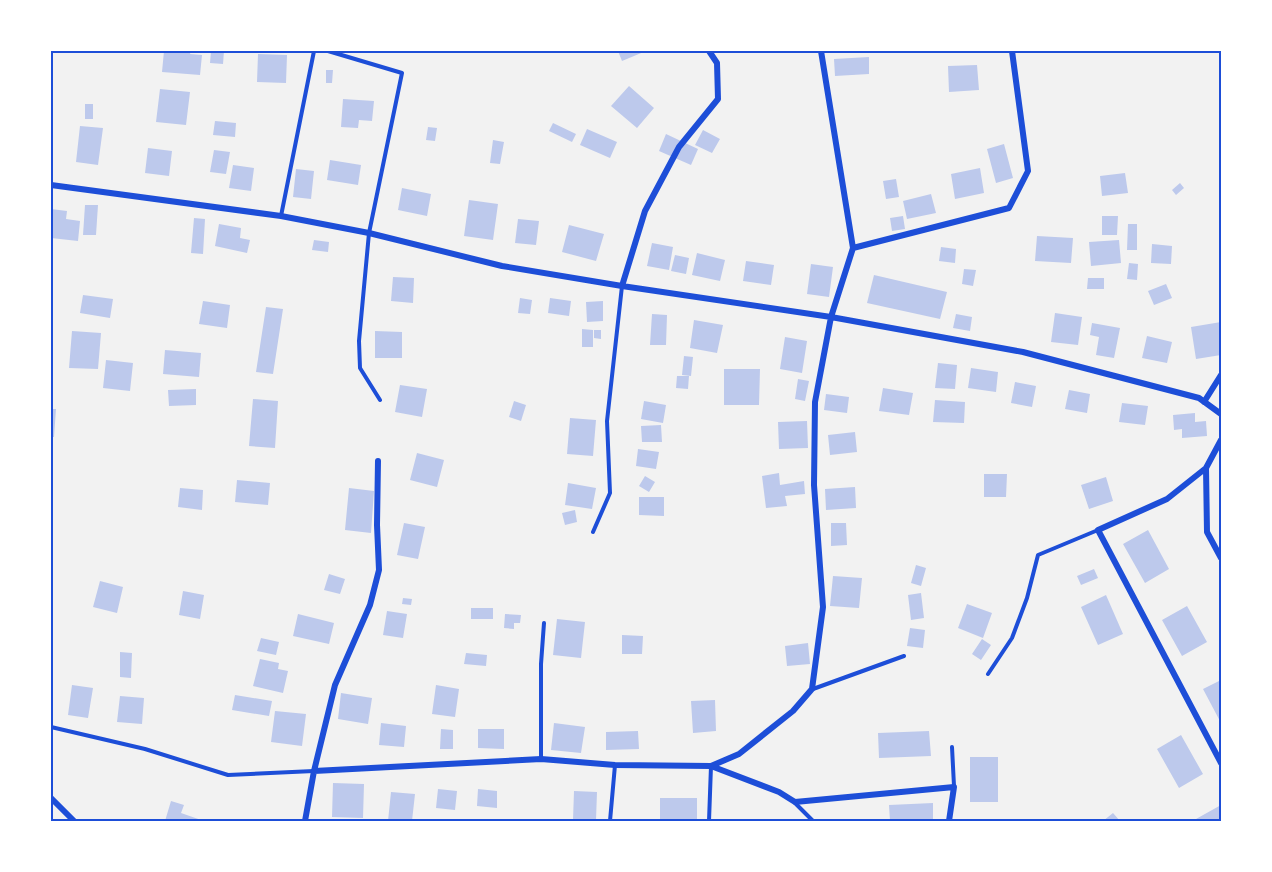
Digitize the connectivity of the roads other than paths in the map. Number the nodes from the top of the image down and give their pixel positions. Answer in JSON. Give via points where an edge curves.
{"nodes":[{"id":1,"x":314,"y":51,"type":"edge"},
{"id":2,"x":328,"y":51,"type":"edge"},
{"id":3,"x":709,"y":51,"type":"edge"},
{"id":4,"x":821,"y":51,"type":"edge"},
{"id":5,"x":1012,"y":51,"type":"edge"},
{"id":6,"x":51,"y":184,"type":"edge"},
{"id":7,"x":281,"y":216,"type":"junction"},
{"id":8,"x":369,"y":233,"type":"junction"},
{"id":9,"x":853,"y":248,"type":"junction"},
{"id":10,"x":622,"y":286,"type":"junction"},
{"id":11,"x":831,"y":317,"type":"junction"},
{"id":12,"x":1221,"y":375,"type":"edge"},
{"id":13,"x":380,"y":400,"type":"dead end"},
{"id":14,"x":1204,"y":402,"type":"junction"},
{"id":15,"x":1221,"y":414,"type":"edge"},
{"id":16,"x":1221,"y":440,"type":"edge"},
{"id":17,"x":378,"y":461,"type":"dead end"},
{"id":18,"x":1206,"y":468,"type":"junction"},
{"id":19,"x":1098,"y":530,"type":"junction"},
{"id":20,"x":593,"y":532,"type":"dead end"},
{"id":21,"x":1221,"y":558,"type":"edge"},
{"id":22,"x":544,"y":623,"type":"dead end"},
{"id":23,"x":904,"y":656,"type":"dead end"},
{"id":24,"x":988,"y":674,"type":"dead end"},
{"id":25,"x":812,"y":689,"type":"junction"},
{"id":26,"x":51,"y":727,"type":"edge"},
{"id":27,"x":952,"y":747,"type":"dead end"},
{"id":28,"x":541,"y":759,"type":"junction"},
{"id":29,"x":1221,"y":763,"type":"edge"},
{"id":30,"x":615,"y":765,"type":"junction"},
{"id":31,"x":711,"y":766,"type":"junction"},
{"id":32,"x":314,"y":771,"type":"junction"},
{"id":33,"x":954,"y":787,"type":"junction"},
{"id":34,"x":51,"y":798,"type":"edge"},
{"id":35,"x":795,"y":802,"type":"junction"},
{"id":36,"x":74,"y":821,"type":"edge"},
{"id":37,"x":305,"y":821,"type":"edge"},
{"id":38,"x":610,"y":821,"type":"edge"},
{"id":39,"x":708,"y":821,"type":"edge"},
{"id":40,"x":813,"y":821,"type":"edge"},
{"id":41,"x":950,"y":821,"type":"edge"}],
"edges":[{"from":1,"to":7,"type":"lane"},
{"from":2,"to":8,"type":"lane","via":[[402,73]]},
{"from":3,"to":10,"type":"street","via":[[717,63],[718,99],[679,147],[645,211]]},
{"from":4,"to":9,"type":"street"},
{"from":5,"to":9,"type":"street","via":[[1028,171],[1009,208]]},
{"from":6,"to":7,"type":"street"},
{"from":7,"to":8,"type":"street"},
{"from":8,"to":10,"type":"street","via":[[502,266]]},
{"from":8,"to":13,"type":"lane","via":[[360,368]]},
{"from":9,"to":11,"type":"street"},
{"from":10,"to":11,"type":"street"},
{"from":10,"to":20,"type":"lane","via":[[607,421],[610,493]]},
{"from":11,"to":14,"type":"street","via":[[1023,352]]},
{"from":11,"to":25,"type":"street","via":[[814,402],[814,485],[822,607]]},
{"from":12,"to":14,"type":"street"},
{"from":14,"to":15,"type":"street"},
{"from":16,"to":18,"type":"street"},
{"from":17,"to":32,"type":"street","via":[[379,570],[370,605],[335,685]]},
{"from":18,"to":19,"type":"street","via":[[1167,499]]},
{"from":18,"to":21,"type":"street","via":[[1207,532]]},
{"from":19,"to":24,"type":"lane","via":[[1038,555],[1012,638]]},
{"from":19,"to":29,"type":"street"},
{"from":22,"to":28,"type":"lane"},
{"from":23,"to":25,"type":"lane"},
{"from":25,"to":31,"type":"street","via":[[793,711],[739,754]]},
{"from":26,"to":32,"type":"lane","via":[[145,749],[228,775]]},
{"from":27,"to":33,"type":"lane"},
{"from":28,"to":30,"type":"street"},
{"from":28,"to":32,"type":"street"},
{"from":30,"to":31,"type":"street"},
{"from":30,"to":38,"type":"lane"},
{"from":31,"to":35,"type":"street"},
{"from":31,"to":39,"type":"lane"},
{"from":32,"to":37,"type":"street"},
{"from":33,"to":35,"type":"street"},
{"from":33,"to":41,"type":"street"},
{"from":34,"to":36,"type":"street"},
{"from":35,"to":40,"type":"lane"}]}
